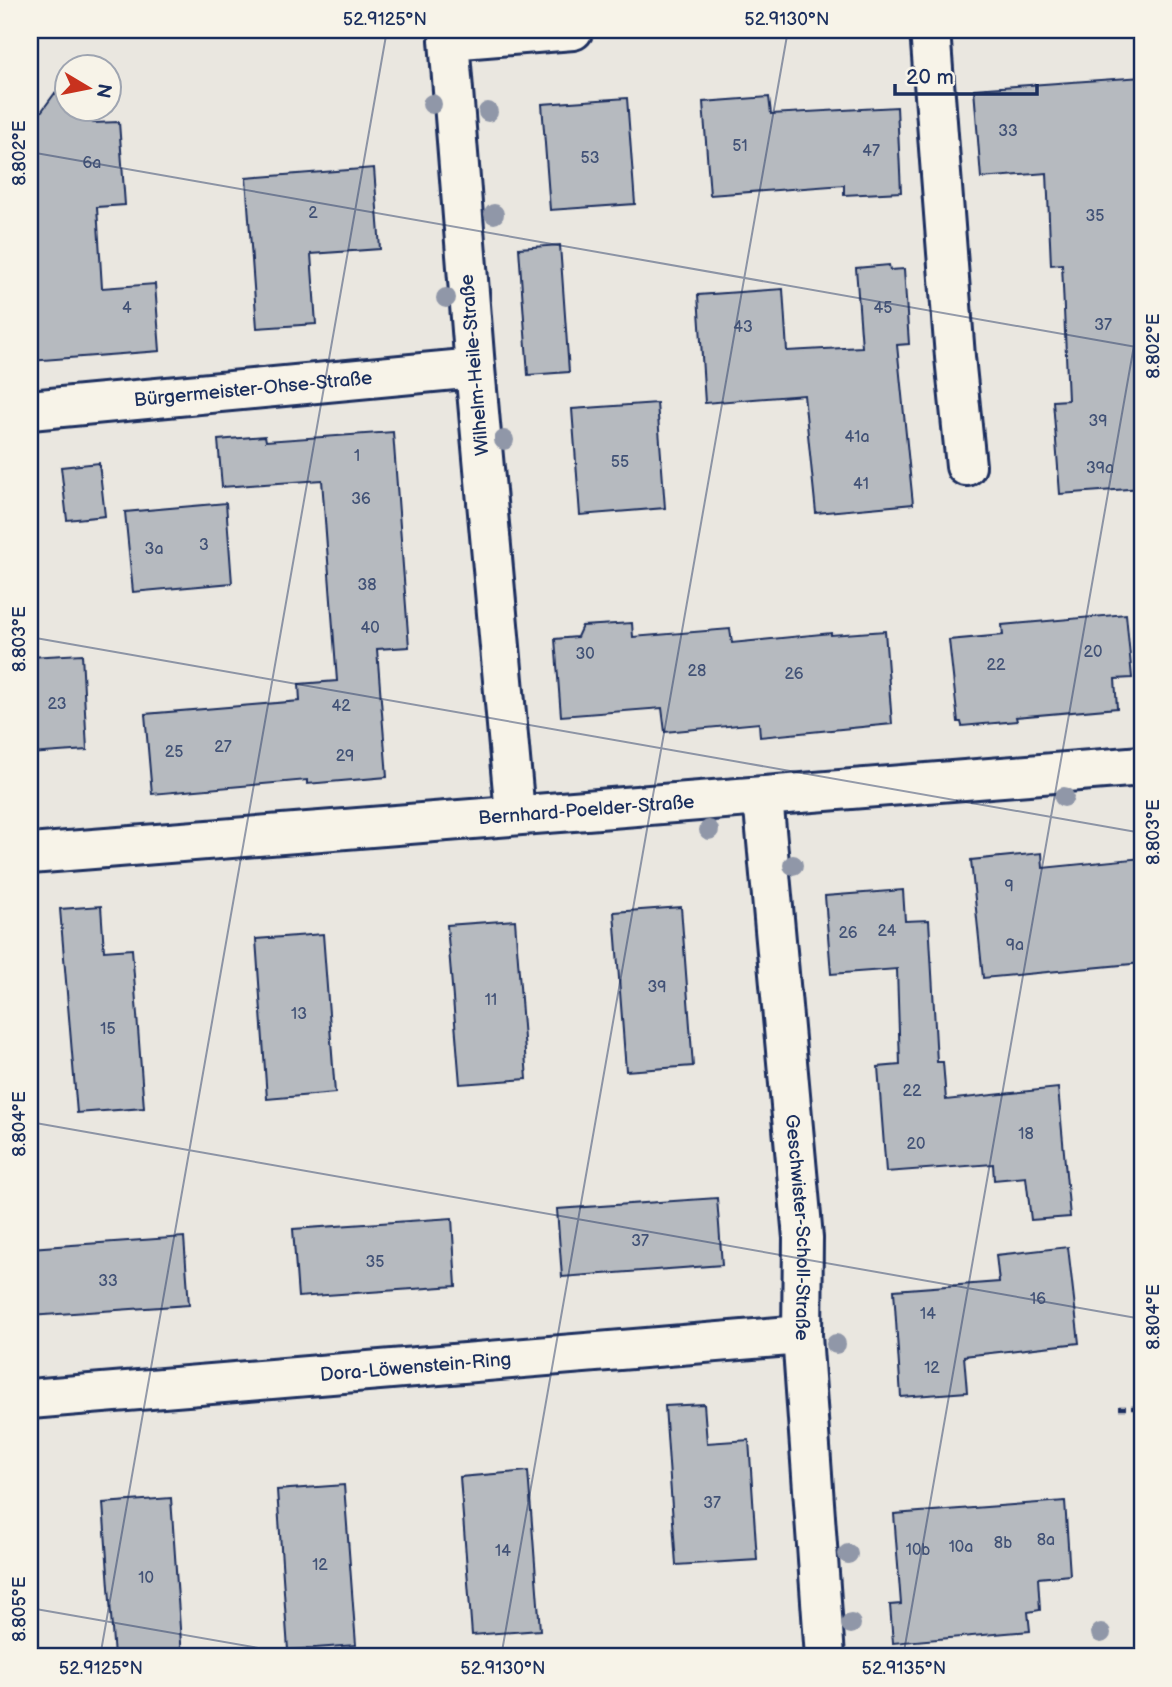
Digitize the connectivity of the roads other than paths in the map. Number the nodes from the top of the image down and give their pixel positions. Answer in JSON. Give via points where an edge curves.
{"nodes":[{"id":1,"x":573,"y":30,"type":"edge"},
{"id":2,"x":930,"y":30,"type":"edge"},
{"id":3,"x":449,"y":35,"type":"edge"},
{"id":4,"x":475,"y":368,"type":"junction"},
{"id":5,"x":30,"y":410,"type":"edge"},
{"id":6,"x":966,"y":466,"type":"dead end"},
{"id":7,"x":1142,"y":766,"type":"edge"},
{"id":8,"x":763,"y":797,"type":"junction"},
{"id":9,"x":515,"y":814,"type":"junction"},
{"id":10,"x":30,"y":854,"type":"edge"},
{"id":11,"x":802,"y":1335,"type":"junction"},
{"id":12,"x":30,"y":1399,"type":"edge"},
{"id":13,"x":825,"y":1657,"type":"edge"}],
"edges":[{"from":1,"to":3,"type":"street","name":"Wilhelm-Heile-Straße"},
{"from":2,"to":6,"type":"street"},
{"from":3,"to":4,"type":"street","name":"Wilhelm-Heile-Straße"},
{"from":4,"to":5,"type":"street","name":"Bürgermeister-Ohse-Straße"},
{"from":4,"to":9,"type":"street","name":"Wilhelm-Heile-Straße"},
{"from":7,"to":8,"type":"street","name":"Bernhard-Poelder-Straße"},
{"from":8,"to":9,"type":"street","name":"Bernhard-Poelder-Straße"},
{"from":8,"to":11,"type":"street","name":"Geschwister-Scholl-Straße","via":[[803,1238]]},
{"from":9,"to":10,"type":"street","name":"Bernhard-Poelder-Straße"},
{"from":11,"to":12,"type":"street","name":"Dora-Löwenstein-Ring"},
{"from":11,"to":13,"type":"street","name":"Geschwister-Scholl-Straße"}]}
